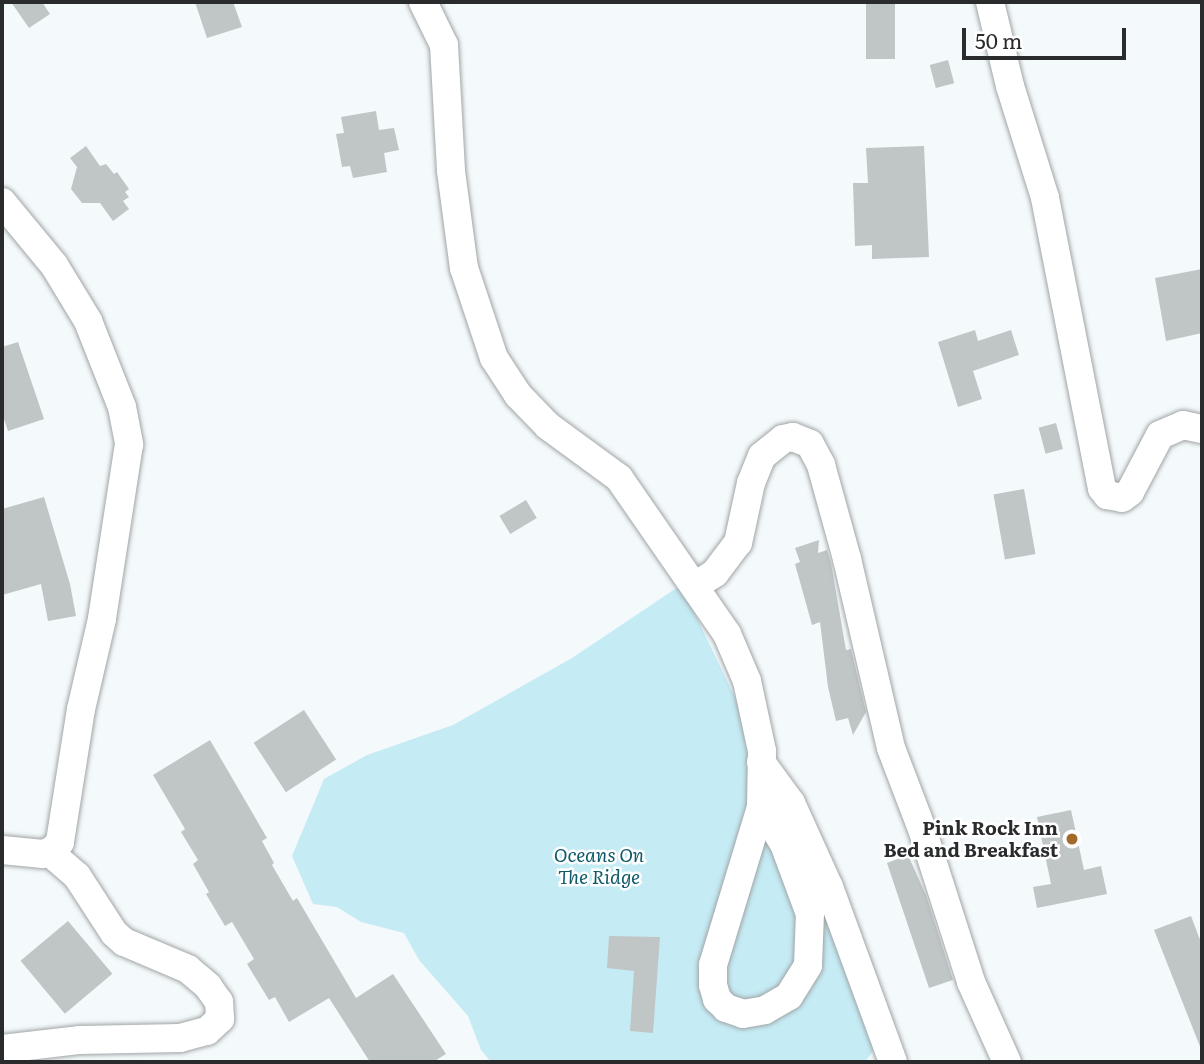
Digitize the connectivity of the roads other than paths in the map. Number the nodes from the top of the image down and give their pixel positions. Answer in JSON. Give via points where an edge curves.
{"nodes":[{"id":1,"x":423,"y":2,"type":"edge"},
{"id":2,"x":990,"y":2,"type":"edge"},
{"id":3,"x":2,"y":202,"type":"edge"},
{"id":4,"x":1202,"y":429,"type":"edge"},
{"id":5,"x":695,"y":586,"type":"junction"},
{"id":6,"x":761,"y":762,"type":"junction"},
{"id":7,"x":761,"y":807,"type":"junction"},
{"id":8,"x":2,"y":850,"type":"edge"},
{"id":9,"x":53,"y":850,"type":"junction"},
{"id":10,"x":2,"y":1048,"type":"edge"},
{"id":11,"x":893,"y":1062,"type":"edge"},
{"id":12,"x":1007,"y":1062,"type":"edge"}],
"edges":[{"from":1,"to":5,"type":"street","via":[[444,45],[451,171],[464,268],[494,358],[518,395],[548,426],[619,478]]},
{"from":2,"to":4,"type":"street","via":[[1045,198],[1102,488],[1107,495],[1122,498],[1130,492],[1160,435],[1183,425]]},
{"from":3,"to":9,"type":"street","via":[[54,265],[88,321],[122,407],[130,443],[60,842]]},
{"from":5,"to":6,"type":"street","via":[[727,634],[747,681]]},
{"from":5,"to":12,"type":"street","via":[[715,573],[738,543],[762,456],[783,439],[793,437],[810,444],[821,465],[847,559],[891,748],[971,982]]},
{"from":6,"to":7,"type":"street"},
{"from":6,"to":11,"type":"street","via":[[791,803],[829,887]]},
{"from":7,"to":7,"type":"street","via":[[713,965],[718,999],[726,1008],[743,1014],[765,1010],[789,996],[808,965],[810,914],[784,844]]},
{"from":8,"to":9,"type":"street","via":[[28,854]]},
{"from":9,"to":10,"type":"street","via":[[55,858],[77,876],[114,933],[124,942],[188,969],[219,1002],[220,1019],[207,1031],[180,1038],[80,1040]]}]}
